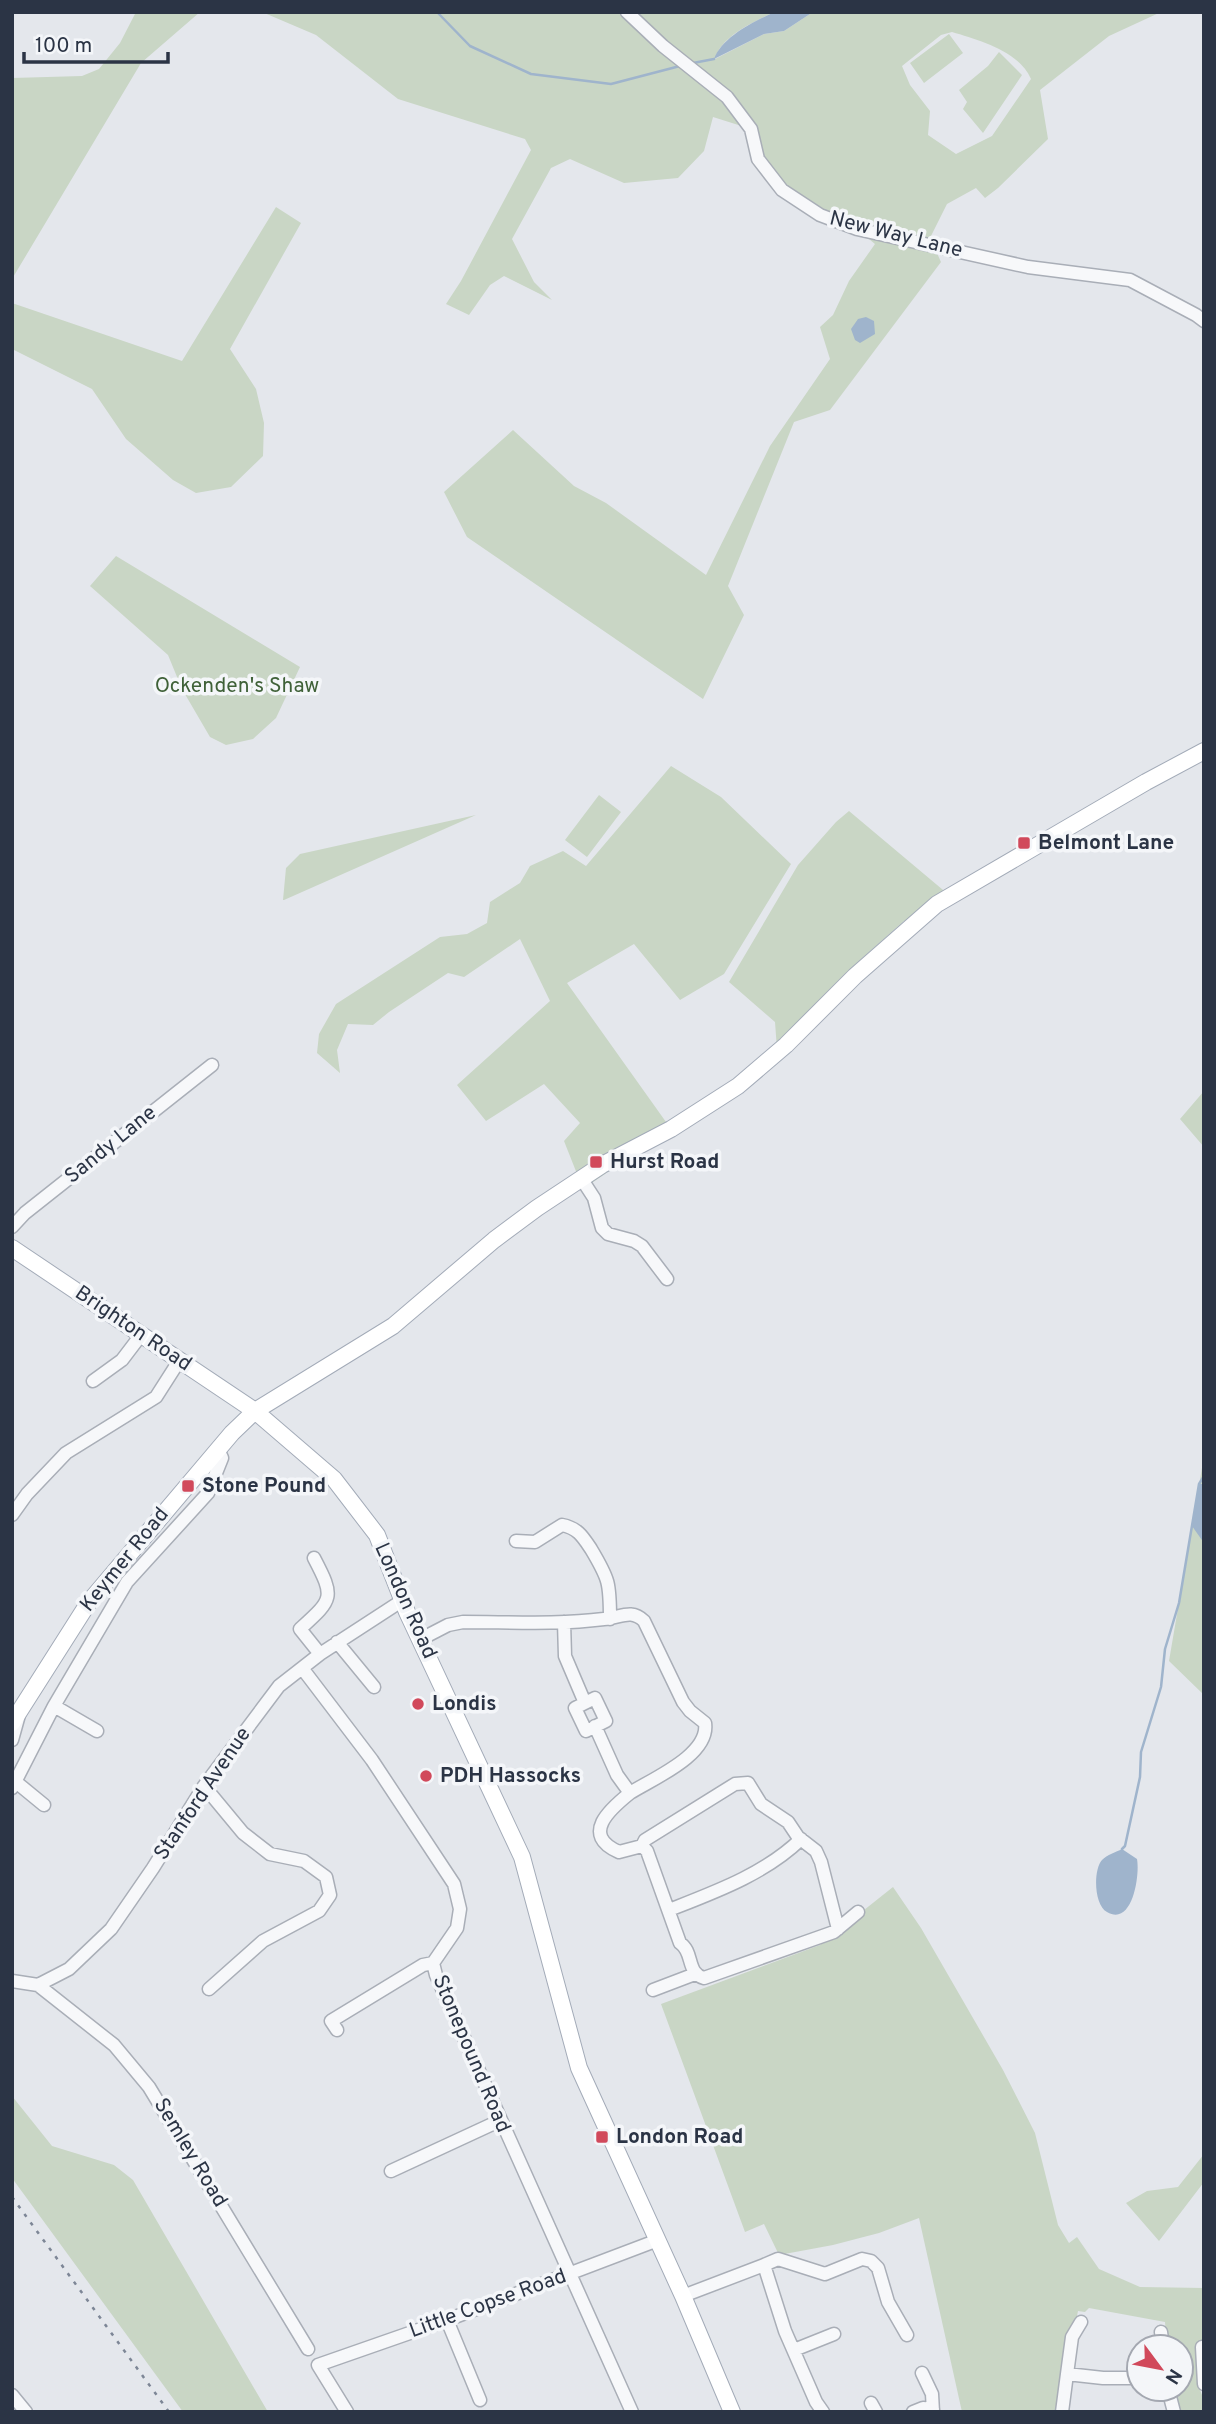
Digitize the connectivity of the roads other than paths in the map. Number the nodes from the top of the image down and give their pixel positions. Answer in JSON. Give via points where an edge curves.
{"nodes":[{"id":1,"x":627,"y":12,"type":"edge"},
{"id":2,"x":1204,"y":321,"type":"edge"},
{"id":3,"x":1204,"y":751,"type":"edge"},
{"id":4,"x":212,"y":1065,"type":"dead end"},
{"id":5,"x":581,"y":1178,"type":"junction"},
{"id":6,"x":12,"y":1227,"type":"edge"},
{"id":7,"x":12,"y":1248,"type":"edge"},
{"id":8,"x":667,"y":1279,"type":"dead end"},
{"id":9,"x":141,"y":1335,"type":"junction"},
{"id":10,"x":179,"y":1361,"type":"junction"},
{"id":11,"x":93,"y":1381,"type":"dead end"},
{"id":12,"x":286,"y":1392,"type":"junction"},
{"id":13,"x":255,"y":1411,"type":"junction"},
{"id":14,"x":280,"y":1431,"type":"junction"},
{"id":15,"x":218,"y":1449,"type":"junction"},
{"id":16,"x":12,"y":1515,"type":"edge"},
{"id":17,"x":516,"y":1541,"type":"dead end"},
{"id":18,"x":314,"y":1558,"type":"dead end"},
{"id":19,"x":403,"y":1600,"type":"junction"},
{"id":20,"x":610,"y":1619,"type":"junction"},
{"id":21,"x":564,"y":1622,"type":"junction"},
{"id":22,"x":421,"y":1639,"type":"junction"},
{"id":23,"x":337,"y":1642,"type":"junction"},
{"id":24,"x":320,"y":1654,"type":"junction"},
{"id":25,"x":302,"y":1668,"type":"junction"},
{"id":26,"x":374,"y":1687,"type":"dead end"},
{"id":27,"x":54,"y":1706,"type":"junction"},
{"id":28,"x":15,"y":1716,"type":"edge"},
{"id":29,"x":97,"y":1731,"type":"dead end"},
{"id":30,"x":12,"y":1740,"type":"edge"},
{"id":31,"x":14,"y":1785,"type":"edge"},
{"id":32,"x":204,"y":1786,"type":"junction"},
{"id":33,"x":630,"y":1793,"type":"junction"},
{"id":34,"x":44,"y":1805,"type":"dead end"},
{"id":35,"x":801,"y":1839,"type":"junction"},
{"id":36,"x":642,"y":1846,"type":"junction"},
{"id":37,"x":669,"y":1910,"type":"junction"},
{"id":38,"x":858,"y":1912,"type":"dead end"},
{"id":39,"x":838,"y":1929,"type":"junction"},
{"id":40,"x":433,"y":1963,"type":"junction"},
{"id":41,"x":695,"y":1974,"type":"junction"},
{"id":42,"x":12,"y":1981,"type":"edge"},
{"id":43,"x":38,"y":1985,"type":"junction"},
{"id":44,"x":209,"y":1989,"type":"dead end"},
{"id":45,"x":653,"y":1990,"type":"dead end"},
{"id":46,"x":337,"y":2030,"type":"dead end"},
{"id":47,"x":499,"y":2121,"type":"junction"},
{"id":48,"x":391,"y":2171,"type":"dead end"},
{"id":49,"x":658,"y":2240,"type":"junction"},
{"id":50,"x":764,"y":2265,"type":"junction"},
{"id":51,"x":569,"y":2274,"type":"junction"},
{"id":52,"x":683,"y":2296,"type":"junction"},
{"id":53,"x":447,"y":2320,"type":"junction"},
{"id":54,"x":1082,"y":2322,"type":"dead end"},
{"id":55,"x":834,"y":2334,"type":"dead end"},
{"id":56,"x":907,"y":2335,"type":"dead end"},
{"id":57,"x":1202,"y":2347,"type":"edge"},
{"id":58,"x":308,"y":2349,"type":"dead end"},
{"id":59,"x":794,"y":2350,"type":"junction"},
{"id":60,"x":922,"y":2373,"type":"dead end"},
{"id":61,"x":1067,"y":2374,"type":"junction"},
{"id":62,"x":1125,"y":2378,"type":"edge"},
{"id":63,"x":1204,"y":2384,"type":"edge"},
{"id":64,"x":12,"y":2395,"type":"edge"},
{"id":65,"x":480,"y":2400,"type":"dead end"},
{"id":66,"x":933,"y":2410,"type":"edge"},
{"id":67,"x":26,"y":2412,"type":"edge"},
{"id":68,"x":347,"y":2412,"type":"edge"},
{"id":69,"x":632,"y":2412,"type":"edge"},
{"id":70,"x":732,"y":2412,"type":"edge"},
{"id":71,"x":823,"y":2412,"type":"edge"},
{"id":72,"x":913,"y":2412,"type":"edge"},
{"id":73,"x":1062,"y":2412,"type":"edge"}],
"edges":[{"from":1,"to":2,"type":"street","name":"New Way Lane","via":[[727,97],[751,129],[758,159],[782,190],[820,215],[858,229],[1028,267],[1130,280]]},
{"from":3,"to":5,"type":"main road","via":[[949,895],[738,1086]]},
{"from":4,"to":6,"type":"street","name":"Sandy Lane"},
{"from":5,"to":8,"type":"street","via":[[594,1198],[602,1228],[642,1246]]},
{"from":5,"to":12,"type":"main road","via":[[494,1240],[393,1326]]},
{"from":7,"to":9,"type":"main road","name":"Brighton Road"},
{"from":9,"to":10,"type":"main road","name":"Brighton Road"},
{"from":9,"to":11,"type":"street","via":[[122,1360]]},
{"from":10,"to":13,"type":"main road","name":"Brighton Road"},
{"from":10,"to":16,"type":"street","via":[[156,1397],[66,1453]]},
{"from":12,"to":13,"type":"main road"},
{"from":12,"to":14,"type":"main road","via":[[278,1411]]},
{"from":13,"to":14,"type":"main road","name":"London Road"},
{"from":13,"to":15,"type":"main road","name":"Keymer Road"},
{"from":14,"to":19,"type":"main road","name":"London Road","via":[[334,1479],[377,1535]]},
{"from":15,"to":27,"type":"street","via":[[222,1458],[208,1493],[127,1582]]},
{"from":15,"to":28,"type":"main road","name":"Keymer Road","via":[[89,1602]]},
{"from":17,"to":20,"type":"street","via":[[535,1542],[562,1525],[579,1532],[607,1574]]},
{"from":18,"to":24,"type":"street","via":[[329,1586],[328,1598],[324,1608],[300,1629]]},
{"from":19,"to":22,"type":"main road","name":"London Road"},
{"from":19,"to":23,"type":"street","name":"Stanford Avenue"},
{"from":20,"to":21,"type":"street"},
{"from":20,"to":33,"type":"street","via":[[631,1613],[644,1622],[683,1702],[706,1728],[677,1767]]},
{"from":21,"to":22,"type":"street","via":[[463,1622]]},
{"from":21,"to":33,"type":"street","via":[[565,1656],[585,1703],[596,1698],[606,1721],[596,1726]]},
{"from":22,"to":49,"type":"main road","name":"London Road","via":[[522,1857],[579,2068]]},
{"from":23,"to":24,"type":"street","name":"Stanford Avenue"},
{"from":23,"to":26,"type":"street"},
{"from":24,"to":25,"type":"street","name":"Stanford Avenue"},
{"from":25,"to":32,"type":"street","name":"Stanford Avenue","via":[[279,1686]]},
{"from":25,"to":40,"type":"street","name":"Stonepound Road","via":[[372,1760],[454,1884],[460,1909],[457,1928]]},
{"from":27,"to":29,"type":"street"},
{"from":27,"to":31,"type":"street"},
{"from":28,"to":30,"type":"street"},
{"from":31,"to":34,"type":"street"},
{"from":32,"to":43,"type":"street","name":"Stanford Avenue","via":[[111,1929],[69,1969]]},
{"from":32,"to":44,"type":"street","via":[[243,1833],[270,1854],[304,1861],[326,1877],[330,1895],[319,1911],[263,1941]]},
{"from":33,"to":36,"type":"street","via":[[608,1810],[601,1832],[609,1848],[619,1852]]},
{"from":35,"to":36,"type":"street","via":[[789,1822],[761,1804],[748,1783],[743,1783],[645,1840]]},
{"from":35,"to":37,"type":"street","via":[[771,1863]]},
{"from":35,"to":39,"type":"street","via":[[821,1862]]},
{"from":36,"to":37,"type":"street"},
{"from":37,"to":41,"type":"street"},
{"from":38,"to":39,"type":"street"},
{"from":39,"to":41,"type":"street","via":[[704,1978]]},
{"from":40,"to":46,"type":"street","via":[[331,2021]]},
{"from":40,"to":47,"type":"street","name":"Stonepound Road"},
{"from":41,"to":45,"type":"street"},
{"from":42,"to":43,"type":"street"},
{"from":43,"to":58,"type":"street","name":"Semley Road","via":[[114,2045],[149,2087]]},
{"from":47,"to":48,"type":"street"},
{"from":47,"to":51,"type":"street","name":"Stonepound Road"},
{"from":49,"to":51,"type":"street","name":"Little Copse Road"},
{"from":49,"to":52,"type":"main road","name":"London Road"},
{"from":50,"to":52,"type":"street"},
{"from":50,"to":56,"type":"street","via":[[778,2259],[825,2274],[862,2259],[871,2260]]},
{"from":50,"to":59,"type":"street"},
{"from":51,"to":53,"type":"street","name":"Little Copse Road"},
{"from":51,"to":69,"type":"street","name":"Stonepound Road"},
{"from":52,"to":70,"type":"main road","name":"London Road"},
{"from":53,"to":65,"type":"street"},
{"from":53,"to":68,"type":"street","name":"Little Copse Road","via":[[318,2365]]},
{"from":54,"to":61,"type":"street","via":[[1072,2337]]},
{"from":55,"to":59,"type":"street"},
{"from":57,"to":63,"type":"street"},
{"from":59,"to":71,"type":"street"},
{"from":60,"to":66,"type":"street","via":[[932,2394]]},
{"from":61,"to":62,"type":"street"},
{"from":61,"to":73,"type":"street"},
{"from":64,"to":67,"type":"street"},
{"from":66,"to":72,"type":"street"}]}
